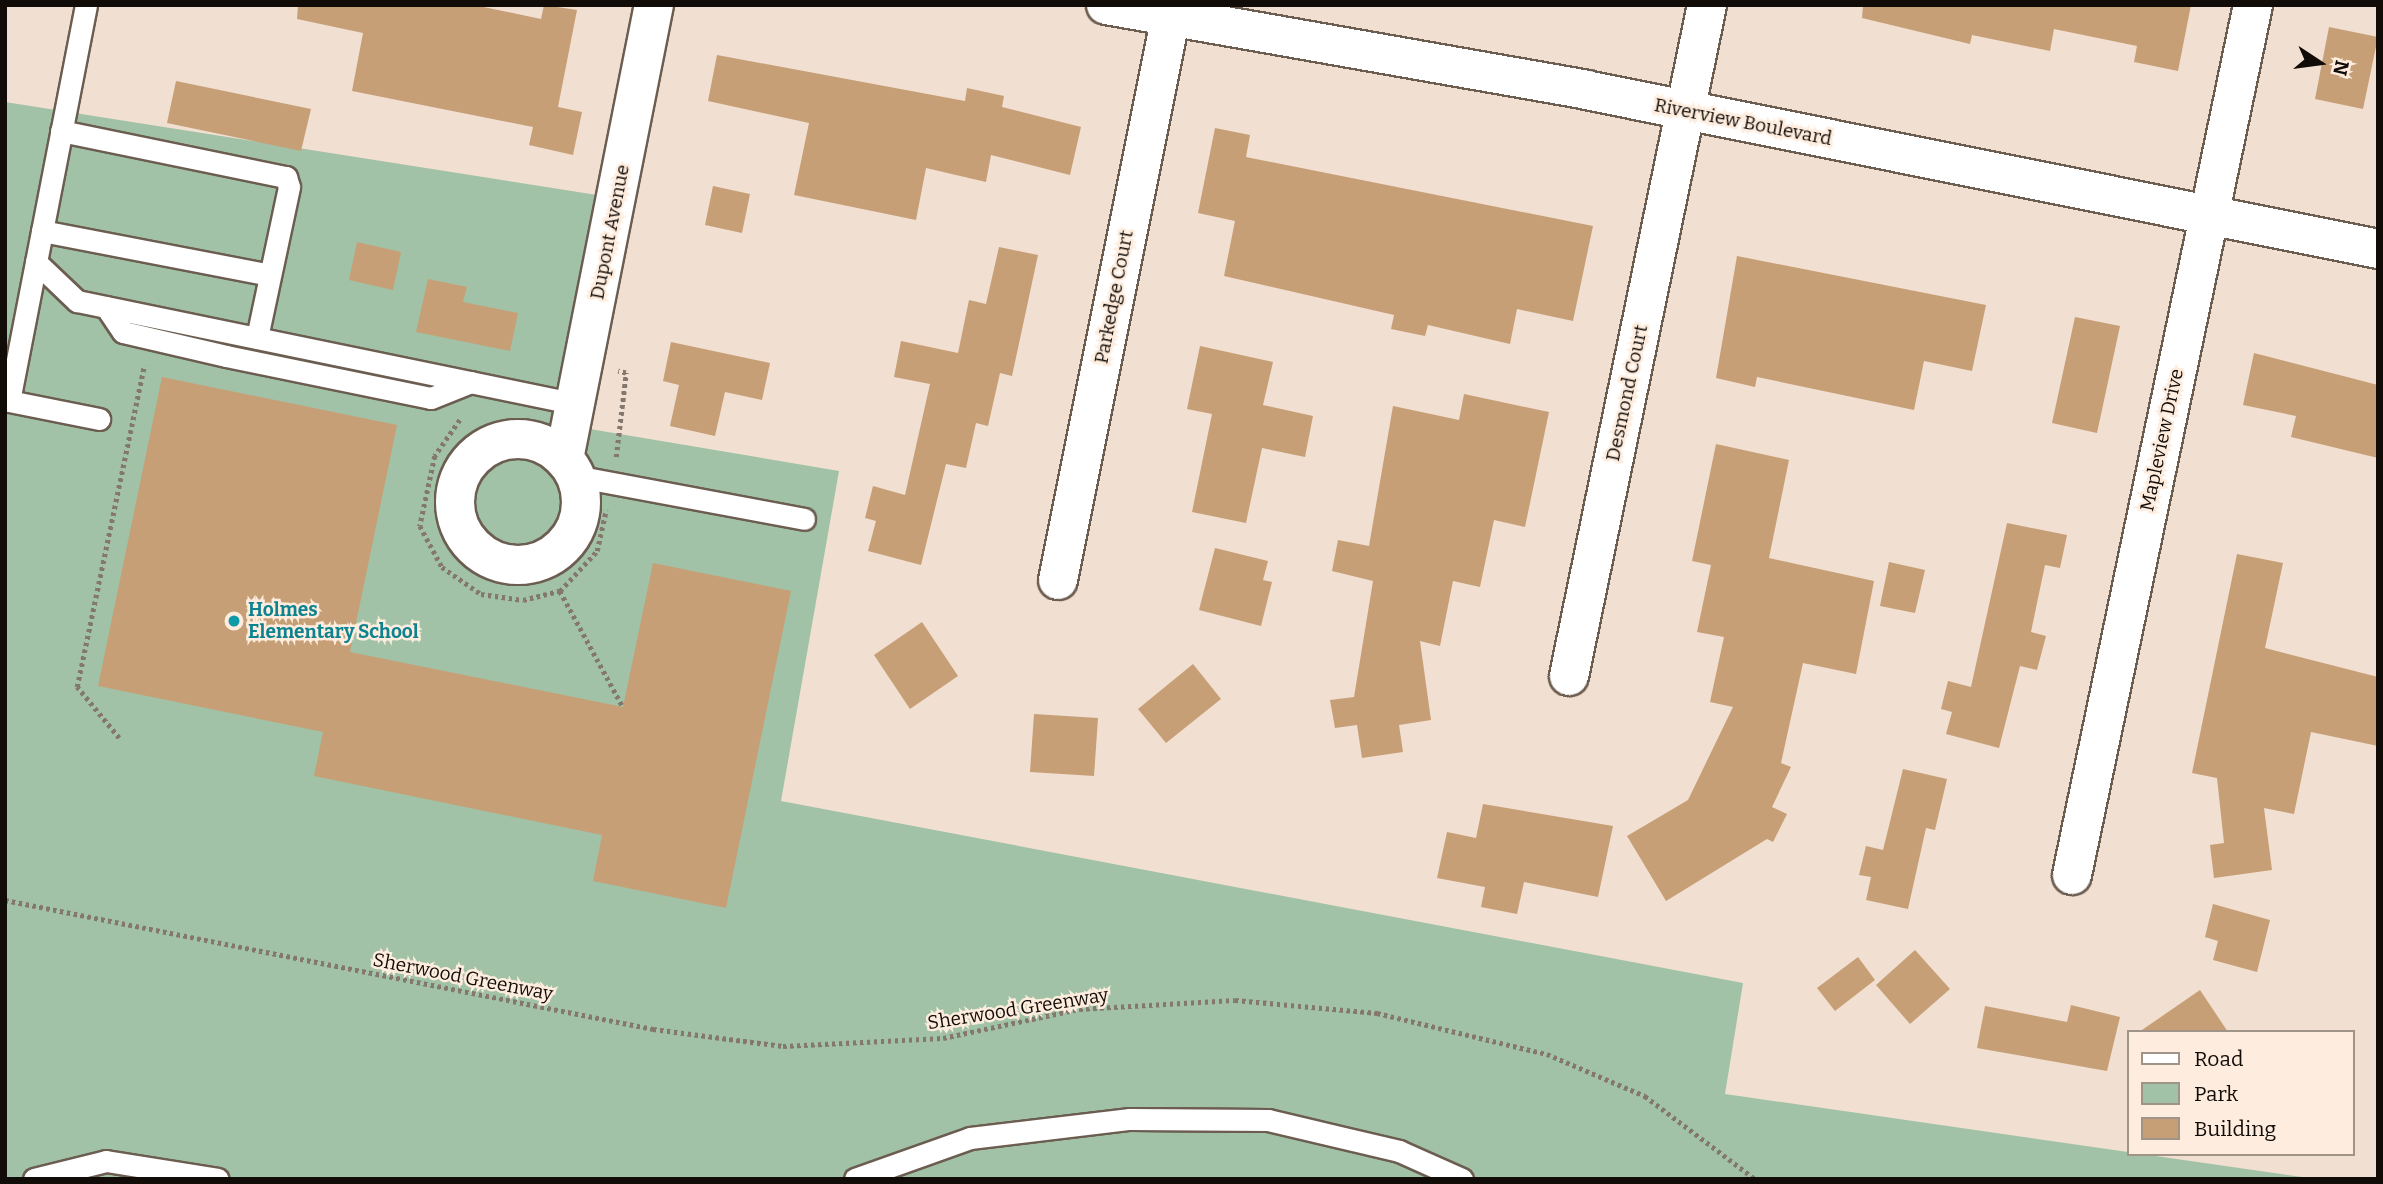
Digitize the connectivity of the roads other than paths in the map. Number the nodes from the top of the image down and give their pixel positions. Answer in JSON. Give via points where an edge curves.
{"nodes":[{"id":1,"x":86,"y":5,"type":"edge"},
{"id":2,"x":654,"y":5,"type":"edge"},
{"id":3,"x":1106,"y":5,"type":"edge"},
{"id":4,"x":1707,"y":5,"type":"edge"},
{"id":5,"x":2253,"y":5,"type":"edge"},
{"id":6,"x":1172,"y":10,"type":"edge"},
{"id":7,"x":1686,"y":111,"type":"junction"},
{"id":8,"x":61,"y":131,"type":"junction"},
{"id":9,"x":2208,"y":216,"type":"junction"},
{"id":10,"x":42,"y":230,"type":"junction"},
{"id":11,"x":2378,"y":249,"type":"edge"},
{"id":12,"x":36,"y":262,"type":"junction"},
{"id":13,"x":271,"y":275,"type":"junction"},
{"id":14,"x":106,"y":307,"type":"junction"},
{"id":15,"x":257,"y":338,"type":"junction"},
{"id":16,"x":471,"y":382,"type":"junction"},
{"id":17,"x":576,"y":404,"type":"junction"},
{"id":18,"x":99,"y":419,"type":"dead end"},
{"id":19,"x":583,"y":472,"type":"joint"},
{"id":20,"x":804,"y":519,"type":"dead end"},
{"id":21,"x":1058,"y":580,"type":"dead end"},
{"id":22,"x":1569,"y":676,"type":"dead end"},
{"id":23,"x":2072,"y":875,"type":"dead end"},
{"id":24,"x":34,"y":1179,"type":"edge"},
{"id":25,"x":218,"y":1179,"type":"edge"},
{"id":26,"x":855,"y":1179,"type":"edge"},
{"id":27,"x":1462,"y":1179,"type":"edge"}],
"edges":[{"from":1,"to":8,"type":"lane"},
{"from":2,"to":17,"type":"street","name":"Dupont Avenue"},
{"from":3,"to":6,"type":"street","name":"Riverview Boulevard"},
{"from":4,"to":7,"type":"street","name":"Desmond Court"},
{"from":5,"to":9,"type":"street","name":"Mapleview Drive"},
{"from":6,"to":7,"type":"street","name":"Riverview Boulevard"},
{"from":6,"to":21,"type":"street","name":"Parkedge Court"},
{"from":7,"to":9,"type":"street","name":"Riverview Boulevard"},
{"from":7,"to":22,"type":"street","name":"Desmond Court"},
{"from":8,"to":10,"type":"lane"},
{"from":8,"to":13,"type":"lane","via":[[286,177],[289,187]]},
{"from":9,"to":11,"type":"street","name":"Riverview Boulevard"},
{"from":9,"to":23,"type":"street","name":"Mapleview Drive"},
{"from":10,"to":12,"type":"lane"},
{"from":10,"to":13,"type":"lane"},
{"from":12,"to":14,"type":"lane","via":[[77,301]]},
{"from":12,"to":18,"type":"lane","via":[[9,401]]},
{"from":13,"to":15,"type":"lane"},
{"from":14,"to":15,"type":"lane"},
{"from":14,"to":16,"type":"lane","via":[[123,332],[226,356],[431,398]]},
{"from":15,"to":16,"type":"lane"},
{"from":16,"to":17,"type":"lane"},
{"from":17,"to":19,"type":"street","name":"Dupont Avenue"},
{"from":19,"to":20,"type":"lane"},
{"from":24,"to":25,"type":"lane","via":[[106,1161]]},
{"from":26,"to":27,"type":"lane","via":[[970,1138],[1130,1119],[1268,1120],[1399,1151]]}]}
